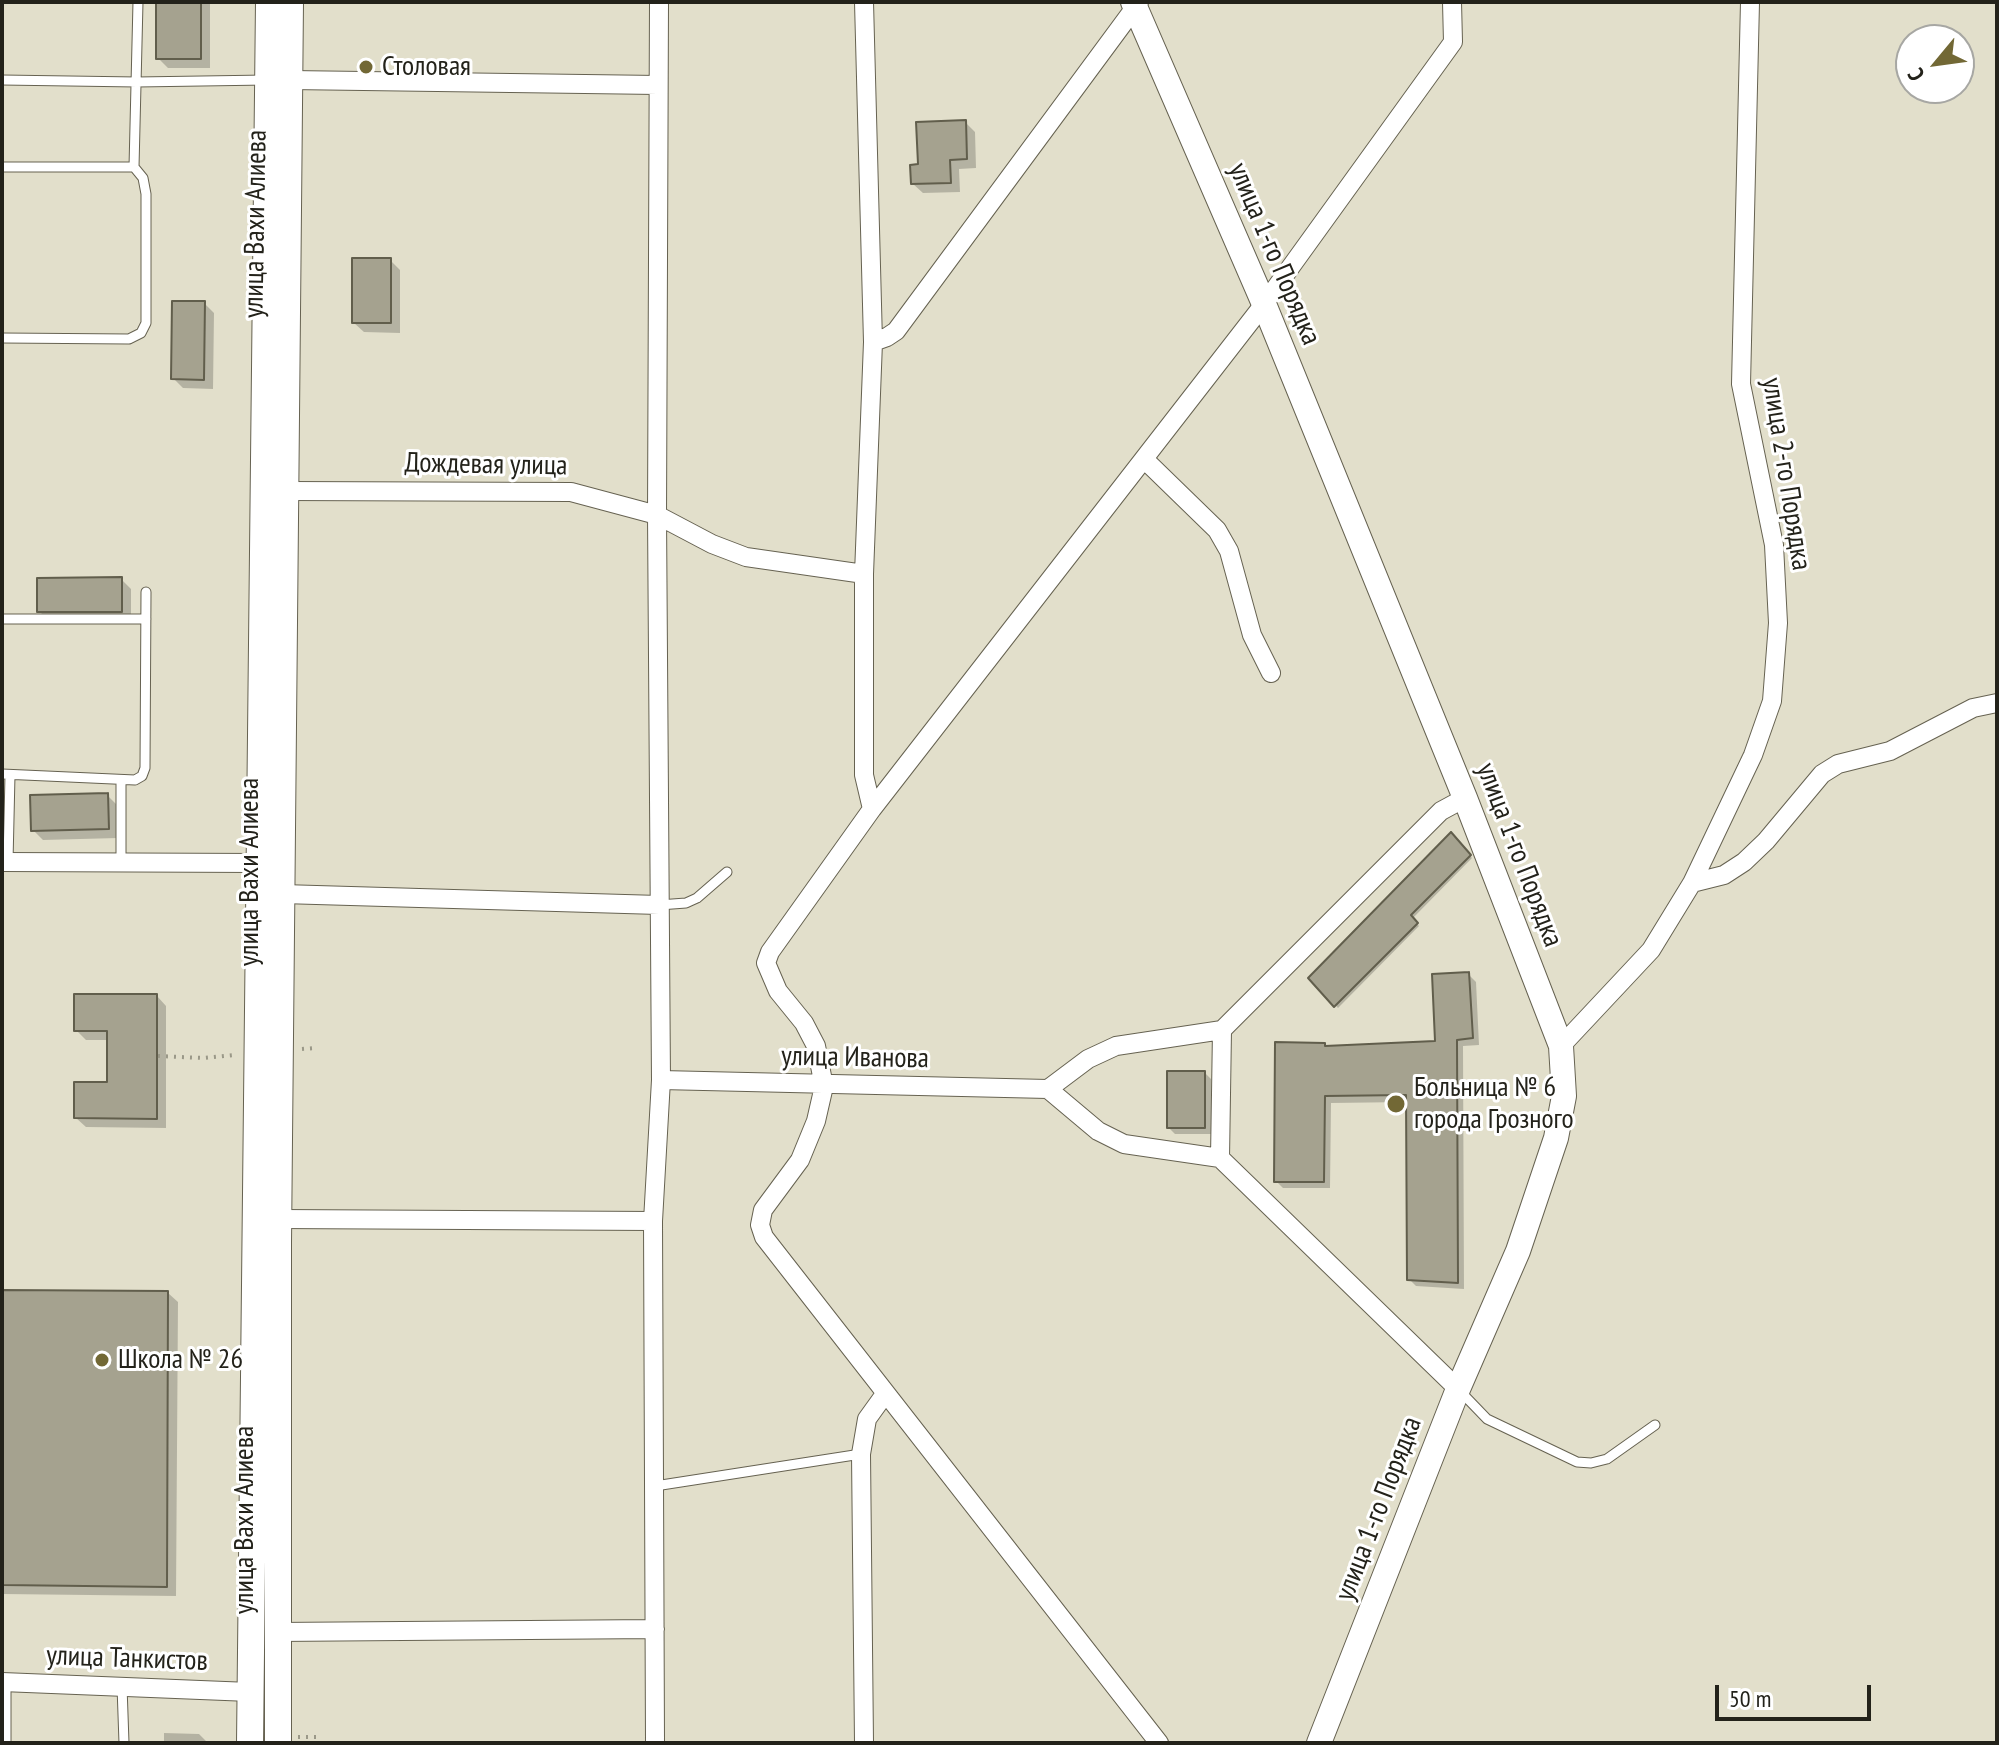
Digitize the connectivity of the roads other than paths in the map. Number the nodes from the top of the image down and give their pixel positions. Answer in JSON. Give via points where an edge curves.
{"nodes":[{"id":1,"x":138,"y":2,"type":"edge"},
{"id":2,"x":269,"y":2,"type":"edge"},
{"id":3,"x":290,"y":2,"type":"edge"},
{"id":4,"x":659,"y":2,"type":"edge"},
{"id":5,"x":864,"y":2,"type":"edge"},
{"id":6,"x":1452,"y":2,"type":"edge"},
{"id":7,"x":1750,"y":2,"type":"edge"},
{"id":8,"x":1136,"y":3,"type":"edge"},
{"id":9,"x":2,"y":80,"type":"edge"},
{"id":10,"x":279,"y":80,"type":"junction"},
{"id":11,"x":137,"y":82,"type":"junction"},
{"id":12,"x":658,"y":85,"type":"junction"},
{"id":13,"x":2,"y":167,"type":"edge"},
{"id":14,"x":134,"y":167,"type":"junction"},
{"id":15,"x":1264,"y":304,"type":"junction"},
{"id":16,"x":2,"y":338,"type":"edge"},
{"id":17,"x":873,"y":342,"type":"junction"},
{"id":18,"x":1144,"y":459,"type":"junction"},
{"id":19,"x":286,"y":491,"type":"junction"},
{"id":20,"x":657,"y":515,"type":"junction"},
{"id":21,"x":864,"y":574,"type":"junction"},
{"id":22,"x":146,"y":592,"type":"dead end"},
{"id":23,"x":2,"y":619,"type":"edge"},
{"id":24,"x":146,"y":619,"type":"junction"},
{"id":25,"x":1271,"y":673,"type":"dead end"},
{"id":26,"x":1997,"y":703,"type":"edge"},
{"id":27,"x":6,"y":774,"type":"edge"},
{"id":28,"x":121,"y":780,"type":"junction"},
{"id":29,"x":1465,"y":798,"type":"junction"},
{"id":30,"x":872,"y":809,"type":"junction"},
{"id":31,"x":5,"y":862,"type":"edge"},
{"id":32,"x":121,"y":863,"type":"junction"},
{"id":33,"x":259,"y":863,"type":"junction"},
{"id":34,"x":727,"y":872,"type":"dead end"},
{"id":35,"x":1692,"y":883,"type":"junction"},
{"id":36,"x":282,"y":894,"type":"junction"},
{"id":37,"x":659,"y":905,"type":"junction"},
{"id":38,"x":1222,"y":1030,"type":"junction"},
{"id":39,"x":1561,"y":1046,"type":"junction"},
{"id":40,"x":661,"y":1080,"type":"junction"},
{"id":41,"x":824,"y":1086,"type":"junction"},
{"id":42,"x":1048,"y":1089,"type":"junction"},
{"id":43,"x":1220,"y":1158,"type":"junction"},
{"id":44,"x":279,"y":1219,"type":"junction"},
{"id":45,"x":653,"y":1221,"type":"junction"},
{"id":46,"x":1458,"y":1389,"type":"junction"},
{"id":47,"x":885,"y":1394,"type":"junction"},
{"id":48,"x":1655,"y":1425,"type":"dead end"},
{"id":49,"x":861,"y":1454,"type":"junction"},
{"id":50,"x":655,"y":1486,"type":"junction"},
{"id":51,"x":655,"y":1629,"type":"junction"},
{"id":52,"x":276,"y":1632,"type":"junction"},
{"id":53,"x":4,"y":1682,"type":"edge"},
{"id":54,"x":122,"y":1686,"type":"junction"},
{"id":55,"x":250,"y":1692,"type":"junction"},
{"id":56,"x":6,"y":1743,"type":"edge"},
{"id":57,"x":124,"y":1743,"type":"edge"},
{"id":58,"x":250,"y":1743,"type":"edge"},
{"id":59,"x":278,"y":1743,"type":"edge"},
{"id":60,"x":655,"y":1743,"type":"edge"},
{"id":61,"x":864,"y":1743,"type":"edge"},
{"id":62,"x":1159,"y":1743,"type":"edge"},
{"id":63,"x":1319,"y":1743,"type":"edge"}],
"edges":[{"from":1,"to":11,"type":"lane"},
{"from":2,"to":10,"type":"main road","name":"улица Вахи Алиева"},
{"from":3,"to":10,"type":"main road","name":"улица Вахи Алиева"},
{"from":4,"to":12,"type":"street"},
{"from":5,"to":17,"type":"street"},
{"from":6,"to":15,"type":"street","via":[[1453,42]]},
{"from":7,"to":35,"type":"street","name":"улица 2-го Порядка","via":[[1741,384],[1774,545],[1778,623],[1772,701],[1753,755]]},
{"from":8,"to":15,"type":"street","name":"улица 1-го Порядка"},
{"from":8,"to":17,"type":"street","via":[[896,331]]},
{"from":9,"to":11,"type":"lane"},
{"from":10,"to":11,"type":"lane"},
{"from":10,"to":12,"type":"street"},
{"from":10,"to":19,"type":"main road","name":"улица Вахи Алиева"},
{"from":10,"to":33,"type":"main road","name":"улица Вахи Алиева"},
{"from":11,"to":14,"type":"lane"},
{"from":12,"to":20,"type":"street"},
{"from":13,"to":14,"type":"lane"},
{"from":14,"to":16,"type":"lane","via":[[146,194],[146,323],[141,333],[129,339]]},
{"from":15,"to":18,"type":"street"},
{"from":15,"to":29,"type":"street","name":"улица 1-го Порядка"},
{"from":17,"to":21,"type":"street"},
{"from":18,"to":25,"type":"street","via":[[1217,530],[1229,551],[1252,635]]},
{"from":18,"to":30,"type":"street"},
{"from":19,"to":20,"type":"street","name":"Дождевая улица","via":[[571,492]]},
{"from":19,"to":36,"type":"main road","name":"улица Вахи Алиева"},
{"from":20,"to":21,"type":"street","name":"Дождевая улица","via":[[746,557]]},
{"from":20,"to":37,"type":"street"},
{"from":21,"to":30,"type":"street","via":[[864,775]]},
{"from":22,"to":24,"type":"lane"},
{"from":23,"to":24,"type":"lane"},
{"from":24,"to":28,"type":"lane","via":[[145,768],[135,780]]},
{"from":26,"to":35,"type":"street","via":[[1973,708],[1890,751],[1838,764],[1822,774],[1744,862],[1724,875]]},
{"from":27,"to":28,"type":"lane"},
{"from":27,"to":31,"type":"lane"},
{"from":28,"to":32,"type":"lane"},
{"from":29,"to":38,"type":"street","via":[[1441,811]]},
{"from":29,"to":39,"type":"street","name":"улица 1-го Порядка"},
{"from":30,"to":41,"type":"street","via":[[766,963],[778,991],[816,1046]]},
{"from":31,"to":32,"type":"street"},
{"from":32,"to":33,"type":"street"},
{"from":33,"to":55,"type":"main road","name":"улица Вахи Алиева"},
{"from":34,"to":37,"type":"lane","via":[[697,898]]},
{"from":35,"to":39,"type":"street","name":"улица 2-го Порядка","via":[[1651,950]]},
{"from":36,"to":37,"type":"street"},
{"from":36,"to":44,"type":"main road","name":"улица Вахи Алиева"},
{"from":37,"to":40,"type":"street"},
{"from":38,"to":42,"type":"street","via":[[1116,1046]]},
{"from":38,"to":43,"type":"street"},
{"from":39,"to":46,"type":"street","name":"улица 1-го Порядка","via":[[1564,1096],[1556,1138],[1518,1251]]},
{"from":40,"to":41,"type":"street","name":"улица Иванова"},
{"from":40,"to":45,"type":"street"},
{"from":41,"to":42,"type":"street","name":"улица Иванова"},
{"from":41,"to":47,"type":"street","via":[[800,1160],[763,1210],[760,1225]]},
{"from":42,"to":43,"type":"street","via":[[1098,1131],[1124,1144]]},
{"from":43,"to":46,"type":"street"},
{"from":44,"to":45,"type":"street"},
{"from":44,"to":52,"type":"main road","name":"улица Вахи Алиева"},
{"from":45,"to":50,"type":"street"},
{"from":46,"to":48,"type":"lane","via":[[1487,1419],[1577,1462],[1607,1459]]},
{"from":46,"to":63,"type":"street","name":"улица 1-го Порядка"},
{"from":47,"to":49,"type":"street","via":[[867,1419]]},
{"from":47,"to":62,"type":"street"},
{"from":49,"to":50,"type":"lane"},
{"from":49,"to":61,"type":"street"},
{"from":50,"to":51,"type":"street"},
{"from":51,"to":52,"type":"street"},
{"from":51,"to":60,"type":"street"},
{"from":52,"to":59,"type":"main road","name":"улица Вахи Алиева"},
{"from":53,"to":54,"type":"street","name":"улица Танкистов"},
{"from":53,"to":56,"type":"lane"},
{"from":54,"to":55,"type":"street","name":"улица Танкистов"},
{"from":54,"to":57,"type":"lane"},
{"from":55,"to":58,"type":"main road","name":"улица Вахи Алиева"}]}
